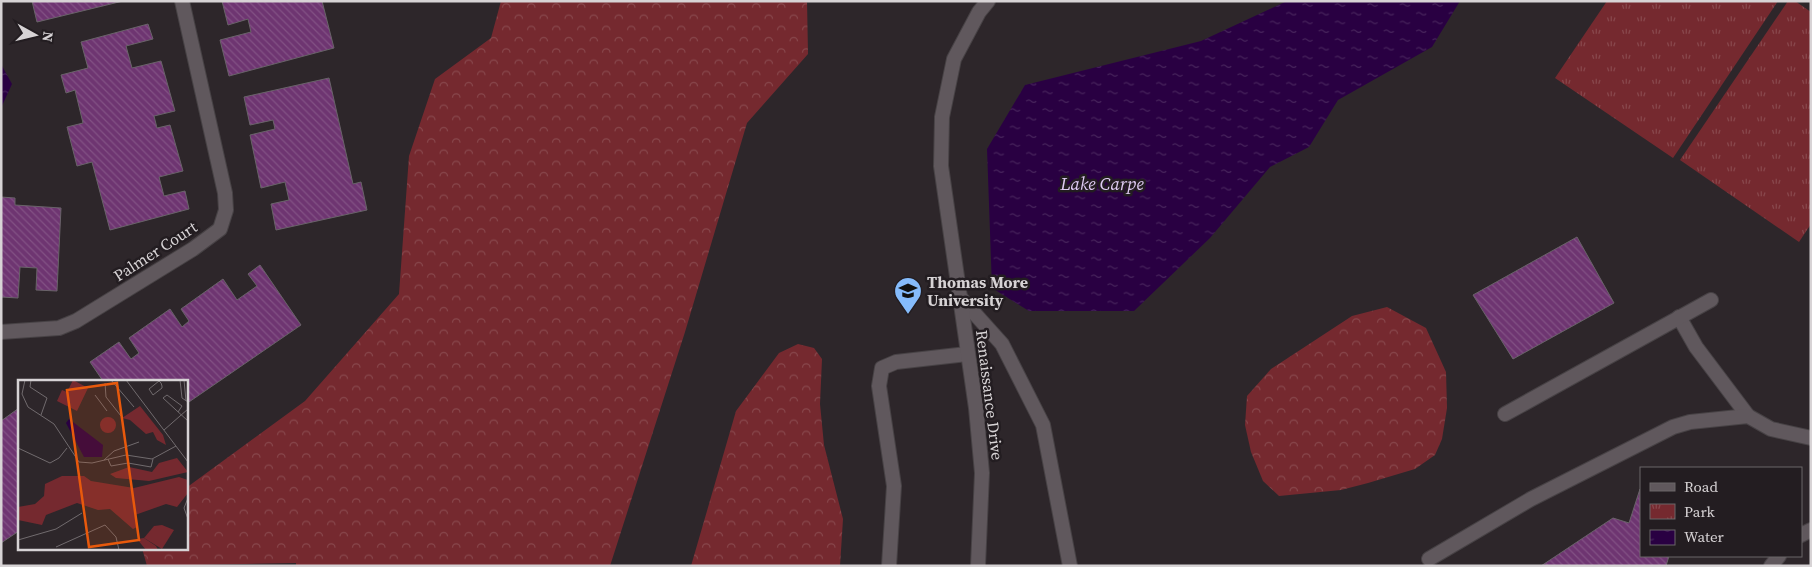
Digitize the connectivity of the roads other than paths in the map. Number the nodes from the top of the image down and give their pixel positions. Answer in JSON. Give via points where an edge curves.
{"nodes":[{"id":1,"x":182,"y":1,"type":"edge"},
{"id":2,"x":988,"y":1,"type":"edge"},
{"id":3,"x":958,"y":295,"type":"junction"},
{"id":4,"x":1711,"y":300,"type":"dead end"},
{"id":5,"x":1679,"y":317,"type":"junction"},
{"id":6,"x":1,"y":332,"type":"edge"},
{"id":7,"x":968,"y":354,"type":"junction"},
{"id":8,"x":1505,"y":414,"type":"dead end"},
{"id":9,"x":1748,"y":416,"type":"junction"},
{"id":10,"x":1811,"y":438,"type":"edge"},
{"id":11,"x":1429,"y":559,"type":"dead end"},
{"id":12,"x":889,"y":566,"type":"edge"},
{"id":13,"x":978,"y":566,"type":"edge"},
{"id":14,"x":1070,"y":566,"type":"edge"}],
"edges":[{"from":1,"to":6,"type":"street","name":"Palmer Court","via":[[225,193],[226,210],[220,229],[193,250],[76,321],[59,328]]},
{"from":2,"to":3,"type":"street","name":"Renaissance Drive","via":[[954,58],[942,117],[941,166]]},
{"from":3,"to":7,"type":"street","name":"Renaissance Drive"},
{"from":3,"to":14,"type":"street","via":[[1002,344],[1043,425]]},
{"from":4,"to":5,"type":"street"},
{"from":5,"to":8,"type":"street"},
{"from":5,"to":9,"type":"street","via":[[1696,347]]},
{"from":7,"to":12,"type":"street","via":[[896,362],[882,368],[879,386],[894,486]]},
{"from":7,"to":13,"type":"street","name":"Renaissance Drive","via":[[982,473]]},
{"from":9,"to":10,"type":"street","via":[[1770,429]]},
{"from":9,"to":11,"type":"street","via":[[1673,426],[1531,499]]}]}
